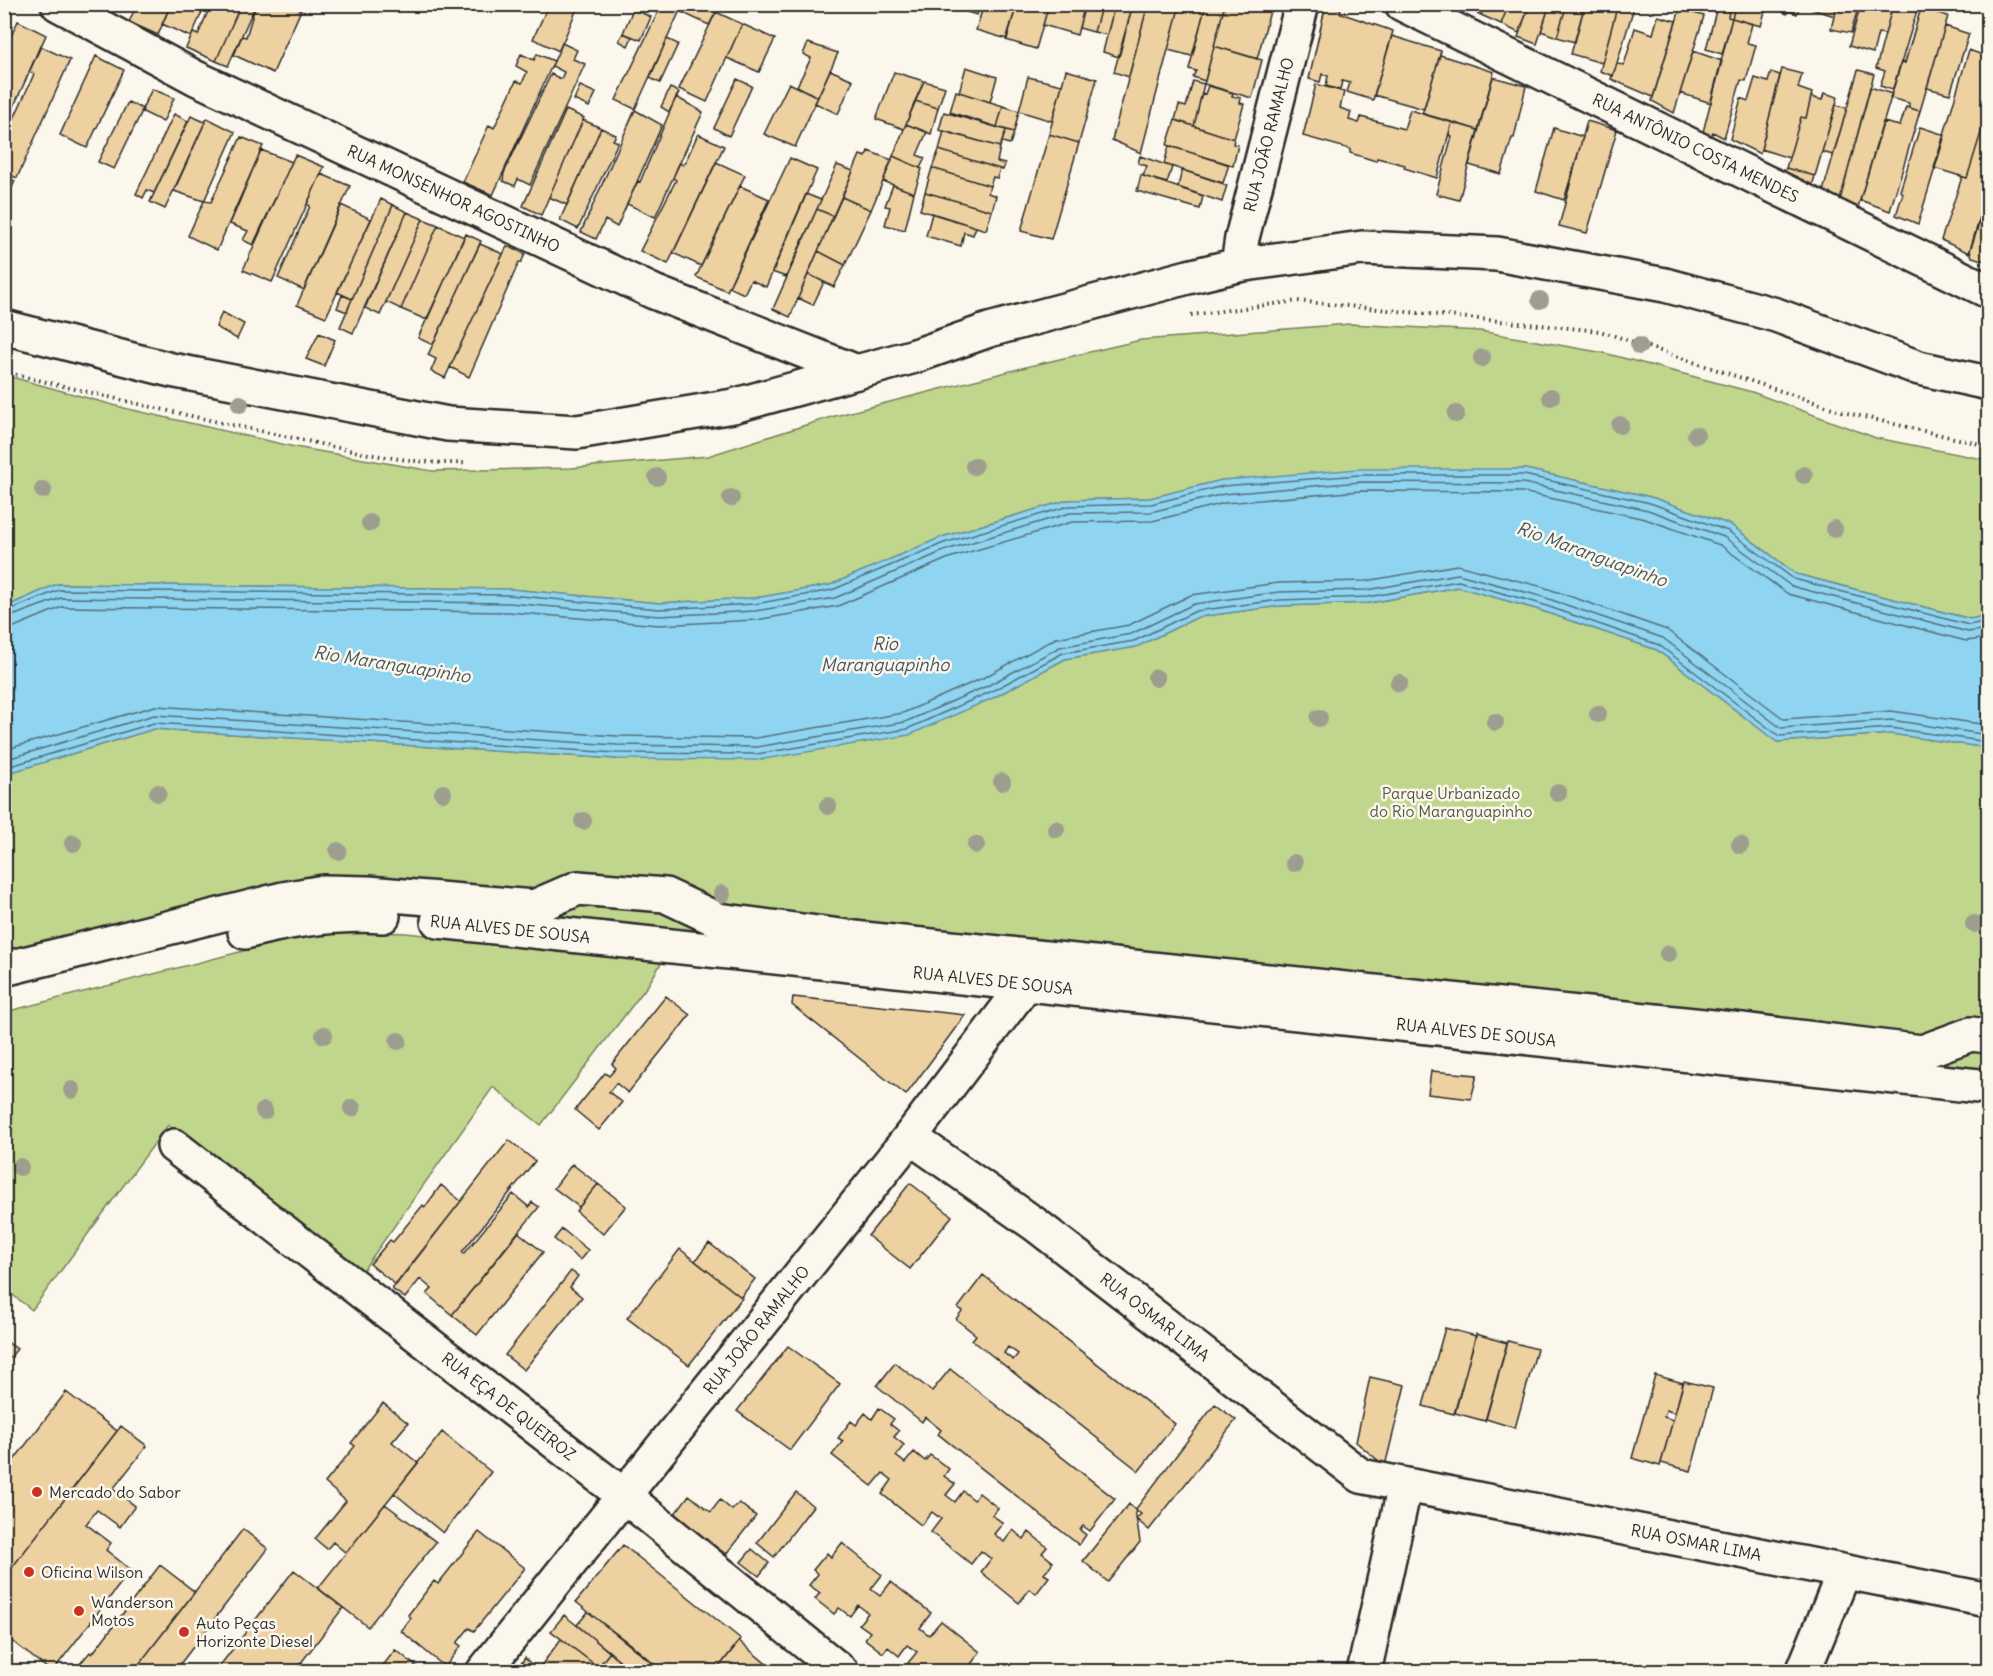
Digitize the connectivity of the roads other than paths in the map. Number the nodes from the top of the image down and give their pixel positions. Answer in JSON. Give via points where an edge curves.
{"nodes":[{"id":1,"x":58,"y":4,"type":"edge"},
{"id":2,"x":1302,"y":4,"type":"edge"},
{"id":3,"x":1402,"y":4,"type":"edge"},
{"id":4,"x":1238,"y":265,"type":"junction"},
{"id":5,"x":1989,"y":291,"type":"edge"},
{"id":6,"x":4,"y":327,"type":"edge"},
{"id":7,"x":857,"y":372,"type":"junction"},
{"id":8,"x":1989,"y":383,"type":"edge"},
{"id":9,"x":4,"y":969,"type":"edge"},
{"id":10,"x":1026,"y":984,"type":"junction"},
{"id":11,"x":4,"y":993,"type":"edge"},
{"id":12,"x":1989,"y":1036,"type":"edge"},
{"id":13,"x":1989,"y":1087,"type":"edge"},
{"id":14,"x":910,"y":1137,"type":"junction"},
{"id":15,"x":174,"y":1146,"type":"dead end"},
{"id":16,"x":1405,"y":1485,"type":"junction"},
{"id":17,"x":623,"y":1495,"type":"junction"},
{"id":18,"x":1844,"y":1572,"type":"junction"},
{"id":19,"x":1989,"y":1600,"type":"edge"},
{"id":20,"x":483,"y":1671,"type":"edge"},
{"id":21,"x":842,"y":1671,"type":"edge"},
{"id":22,"x":1364,"y":1671,"type":"edge"},
{"id":23,"x":1803,"y":1671,"type":"edge"}],
"edges":[{"from":1,"to":7,"type":"street","name":"RUA MONSENHOR AGOSTINHO","via":[[196,78],[654,292]]},
{"from":2,"to":4,"type":"street","name":"RUA JOÃO RAMALHO"},
{"from":3,"to":5,"type":"street","name":"RUA ANTÔNIO COSTA MENDES"},
{"from":4,"to":7,"type":"street","via":[[989,330]]},
{"from":4,"to":8,"type":"street","via":[[1362,248],[1497,254],[1687,291],[1776,315],[1919,368]]},
{"from":6,"to":7,"type":"street","via":[[171,370],[448,424],[577,432],[733,406]]},
{"from":9,"to":12,"type":"street","via":[[324,892],[534,907],[578,888],[665,895],[718,920],[853,937],[1922,1052],[1971,1034]]},
{"from":10,"to":11,"type":"street","name":"RUA ALVES DE SOUSA","via":[[356,914],[286,922]]},
{"from":10,"to":13,"type":"street","name":"RUA ALVES DE SOUSA"},
{"from":10,"to":14,"type":"street","name":"RUA JOÃO RAMALHO"},
{"from":14,"to":16,"type":"street","name":"RUA OSMAR LIMA","via":[[1036,1225],[1361,1476]]},
{"from":14,"to":17,"type":"street","name":"RUA JOÃO RAMALHO"},
{"from":15,"to":17,"type":"street","name":"RUA EÇA DE QUEIROZ"},
{"from":16,"to":18,"type":"street","name":"RUA OSMAR LIMA"},
{"from":16,"to":22,"type":"street"},
{"from":17,"to":20,"type":"street","name":"RUA JOÃO RAMALHO"},
{"from":17,"to":21,"type":"street","name":"RUA EÇA DE QUEIROZ"},
{"from":18,"to":19,"type":"street","name":"RUA OSMAR LIMA"},
{"from":18,"to":23,"type":"street"}]}
